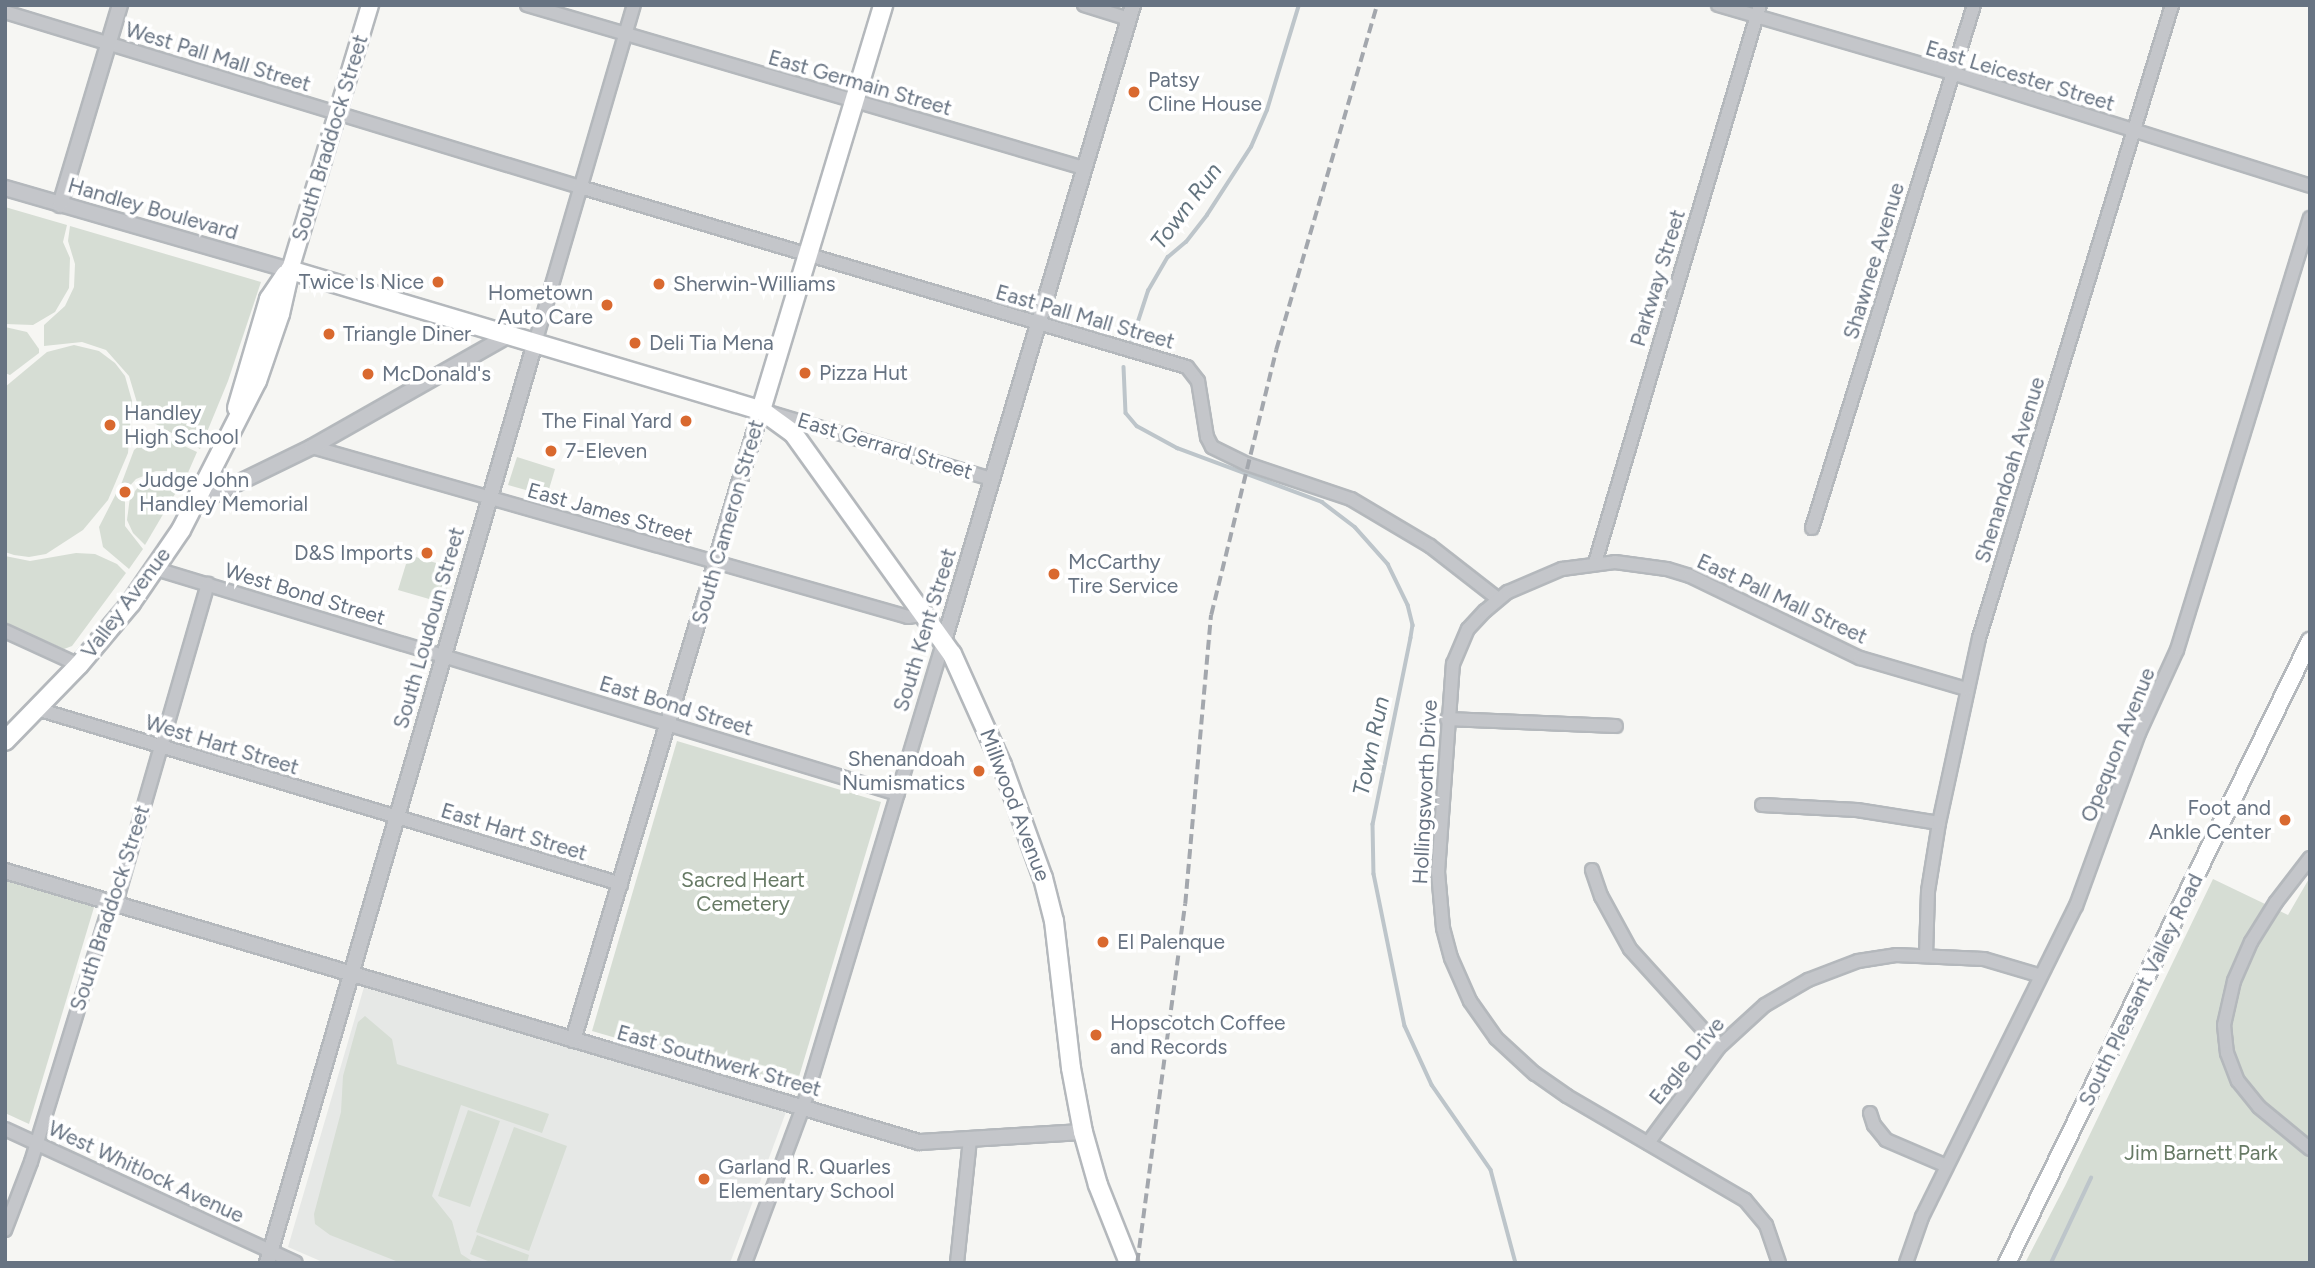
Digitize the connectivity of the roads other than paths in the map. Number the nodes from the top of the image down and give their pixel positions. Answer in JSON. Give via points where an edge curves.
{"nodes":[{"id":1,"x":120,"y":5,"type":"edge"},
{"id":2,"x":370,"y":5,"type":"edge"},
{"id":3,"x":527,"y":5,"type":"edge"},
{"id":4,"x":634,"y":5,"type":"edge"},
{"id":5,"x":883,"y":5,"type":"edge"},
{"id":6,"x":1084,"y":5,"type":"edge"},
{"id":7,"x":1718,"y":5,"type":"edge"},
{"id":8,"x":1974,"y":5,"type":"edge"},
{"id":9,"x":2172,"y":5,"type":"edge"},
{"id":10,"x":1758,"y":11,"type":"edge"},
{"id":11,"x":5,"y":12,"type":"edge"},
{"id":12,"x":1131,"y":12,"type":"edge"},
{"id":13,"x":625,"y":35,"type":"junction"},
{"id":14,"x":109,"y":44,"type":"junction"},
{"id":15,"x":1952,"y":74,"type":"junction"},
{"id":16,"x":854,"y":102,"type":"junction"},
{"id":17,"x":338,"y":114,"type":"junction"},
{"id":18,"x":2134,"y":131,"type":"junction"},
{"id":19,"x":1084,"y":169,"type":"junction"},
{"id":20,"x":2310,"y":186,"type":"edge"},
{"id":21,"x":580,"y":187,"type":"junction"},
{"id":22,"x":5,"y":188,"type":"edge"},
{"id":23,"x":60,"y":205,"type":"junction"},
{"id":24,"x":2310,"y":218,"type":"edge"},
{"id":25,"x":808,"y":255,"type":"junction"},
{"id":26,"x":290,"y":270,"type":"junction"},
{"id":27,"x":1040,"y":324,"type":"junction"},
{"id":28,"x":509,"y":335,"type":"junction"},
{"id":29,"x":535,"y":343,"type":"junction"},
{"id":30,"x":761,"y":410,"type":"junction"},
{"id":31,"x":312,"y":447,"type":"junction"},
{"id":32,"x":992,"y":479,"type":"junction"},
{"id":33,"x":489,"y":498,"type":"junction"},
{"id":34,"x":195,"y":505,"type":"junction"},
{"id":35,"x":1812,"y":528,"type":"dead end"},
{"id":36,"x":716,"y":563,"type":"junction"},
{"id":37,"x":1595,"y":563,"type":"junction"},
{"id":38,"x":156,"y":569,"type":"junction"},
{"id":39,"x":208,"y":584,"type":"junction"},
{"id":40,"x":1498,"y":599,"type":"junction"},
{"id":41,"x":922,"y":615,"type":"junction"},
{"id":42,"x":5,"y":631,"type":"edge"},
{"id":43,"x":2310,"y":641,"type":"edge"},
{"id":44,"x":943,"y":644,"type":"junction"},
{"id":45,"x":443,"y":655,"type":"junction"},
{"id":46,"x":79,"y":665,"type":"junction"},
{"id":47,"x":1966,"y":689,"type":"junction"},
{"id":48,"x":37,"y":709,"type":"junction"},
{"id":49,"x":1447,"y":719,"type":"junction"},
{"id":50,"x":668,"y":724,"type":"junction"},
{"id":51,"x":1616,"y":726,"type":"dead end"},
{"id":52,"x":5,"y":741,"type":"edge"},
{"id":53,"x":160,"y":746,"type":"junction"},
{"id":54,"x":898,"y":794,"type":"junction"},
{"id":55,"x":1762,"y":806,"type":"dead end"},
{"id":56,"x":396,"y":817,"type":"junction"},
{"id":57,"x":1939,"y":822,"type":"junction"},
{"id":58,"x":2310,"y":858,"type":"edge"},
{"id":59,"x":1592,"y":870,"type":"dead end"},
{"id":60,"x":5,"y":871,"type":"edge"},
{"id":61,"x":621,"y":884,"type":"junction"},
{"id":62,"x":111,"y":902,"type":"junction"},
{"id":63,"x":1926,"y":955,"type":"junction"},
{"id":64,"x":351,"y":972,"type":"junction"},
{"id":65,"x":2041,"y":976,"type":"junction"},
{"id":66,"x":573,"y":1040,"type":"junction"},
{"id":67,"x":1719,"y":1047,"type":"junction"},
{"id":68,"x":803,"y":1108,"type":"junction"},
{"id":69,"x":1870,"y":1112,"type":"dead end"},
{"id":70,"x":5,"y":1129,"type":"edge"},
{"id":71,"x":1083,"y":1132,"type":"junction"},
{"id":72,"x":970,"y":1140,"type":"junction"},
{"id":73,"x":37,"y":1143,"type":"junction"},
{"id":74,"x":1648,"y":1143,"type":"junction"},
{"id":75,"x":2310,"y":1149,"type":"edge"},
{"id":76,"x":1947,"y":1166,"type":"junction"},
{"id":77,"x":5,"y":1230,"type":"edge"},
{"id":78,"x":269,"y":1256,"type":"edge"},
{"id":79,"x":296,"y":1263,"type":"edge"},
{"id":80,"x":746,"y":1263,"type":"edge"},
{"id":81,"x":957,"y":1263,"type":"edge"},
{"id":82,"x":1129,"y":1263,"type":"edge"},
{"id":83,"x":1779,"y":1263,"type":"edge"},
{"id":84,"x":1906,"y":1263,"type":"edge"},
{"id":85,"x":2007,"y":1263,"type":"edge"}],
"edges":[{"from":1,"to":14,"type":"street"},
{"from":2,"to":17,"type":"main road","name":"South Braddock Street"},
{"from":3,"to":13,"type":"street","name":"East Germain Street"},
{"from":4,"to":13,"type":"street","name":"South Loudoun Street"},
{"from":5,"to":16,"type":"main road","name":"South Cameron Street"},
{"from":6,"to":12,"type":"street"},
{"from":7,"to":10,"type":"street","name":"East Leicester Street"},
{"from":8,"to":15,"type":"street","name":"Shawnee Avenue"},
{"from":9,"to":18,"type":"street","name":"Shenandoah Avenue"},
{"from":10,"to":15,"type":"street","name":"East Leicester Street"},
{"from":10,"to":37,"type":"street","name":"Parkway Street"},
{"from":11,"to":14,"type":"street","name":"West Pall Mall Street"},
{"from":12,"to":19,"type":"street","name":"South Kent Street"},
{"from":13,"to":16,"type":"street","name":"East Germain Street"},
{"from":13,"to":21,"type":"street","name":"South Loudoun Street"},
{"from":14,"to":17,"type":"street","name":"West Pall Mall Street"},
{"from":14,"to":23,"type":"street"},
{"from":15,"to":18,"type":"street","name":"East Leicester Street"},
{"from":15,"to":35,"type":"street","name":"Shawnee Avenue"},
{"from":16,"to":19,"type":"street","name":"East Germain Street"},
{"from":16,"to":25,"type":"main road","name":"South Cameron Street"},
{"from":17,"to":21,"type":"street","name":"West Pall Mall Street"},
{"from":17,"to":26,"type":"main road","name":"South Braddock Street"},
{"from":18,"to":20,"type":"street","name":"East Leicester Street"},
{"from":18,"to":47,"type":"street","name":"Shenandoah Avenue"},
{"from":19,"to":27,"type":"street","name":"South Kent Street"},
{"from":21,"to":25,"type":"street","name":"East Pall Mall Street"},
{"from":21,"to":29,"type":"street","name":"South Loudoun Street"},
{"from":22,"to":23,"type":"street","name":"Handley Boulevard"},
{"from":23,"to":26,"type":"street","name":"Handley Boulevard"},
{"from":24,"to":65,"type":"street","name":"Opequon Avenue","via":[[2177,650],[2135,744],[2076,906]]},
{"from":25,"to":27,"type":"street","name":"East Pall Mall Street"},
{"from":25,"to":30,"type":"main road","name":"South Cameron Street"},
{"from":26,"to":28,"type":"main road","name":"East Gerrard Street"},
{"from":26,"to":34,"type":"main road","name":"South Braddock Street","via":[[265,359]]},
{"from":27,"to":32,"type":"street","name":"South Kent Street"},
{"from":27,"to":40,"type":"street","name":"East Pall Mall Street","via":[[1187,367],[1198,381],[1207,437],[1213,447],[1247,464],[1351,499],[1430,546]]},
{"from":28,"to":29,"type":"main road","name":"East Gerrard Street"},
{"from":28,"to":31,"type":"street"},
{"from":29,"to":30,"type":"main road","name":"East Gerrard Street"},
{"from":29,"to":33,"type":"street","name":"South Loudoun Street"},
{"from":30,"to":32,"type":"street","name":"East Gerrard Street"},
{"from":30,"to":36,"type":"street","name":"South Cameron Street"},
{"from":30,"to":41,"type":"main road","name":"Millwood Avenue","via":[[793,433]]},
{"from":31,"to":33,"type":"street","name":"East James Street"},
{"from":31,"to":34,"type":"street"},
{"from":32,"to":44,"type":"street","name":"South Kent Street"},
{"from":33,"to":36,"type":"street","name":"East James Street"},
{"from":33,"to":45,"type":"street","name":"South Loudoun Street"},
{"from":34,"to":38,"type":"main road","name":"Valley Avenue"},
{"from":36,"to":41,"type":"street","name":"East James Street","via":[[908,617]]},
{"from":36,"to":50,"type":"street","name":"South Cameron Street"},
{"from":37,"to":40,"type":"street","name":"East Pall Mall Street","via":[[1539,577]]},
{"from":37,"to":47,"type":"street","name":"East Pall Mall Street","via":[[1643,565],[1690,576],[1860,658]]},
{"from":38,"to":39,"type":"street","name":"West Bond Street"},
{"from":38,"to":46,"type":"main road","name":"Valley Avenue"},
{"from":39,"to":45,"type":"street","name":"West Bond Street"},
{"from":39,"to":53,"type":"street","name":"South Braddock Street"},
{"from":40,"to":49,"type":"street","name":"Hollingsworth Drive","via":[[1474,622],[1460,646],[1451,676]]},
{"from":41,"to":44,"type":"main road","name":"Millwood Avenue"},
{"from":42,"to":46,"type":"street"},
{"from":43,"to":85,"type":"main road","name":"South Pleasant Valley Road"},
{"from":44,"to":54,"type":"street","name":"South Kent Street"},
{"from":44,"to":71,"type":"main road","name":"Millwood Avenue","via":[[952,654],[1002,765],[1043,878],[1059,945],[1071,1068]]},
{"from":45,"to":50,"type":"street","name":"East Bond Street"},
{"from":45,"to":56,"type":"street","name":"South Loudoun Street"},
{"from":46,"to":48,"type":"main road","name":"Valley Avenue"},
{"from":47,"to":57,"type":"street","name":"Shenandoah Avenue"},
{"from":48,"to":52,"type":"main road","name":"Valley Avenue"},
{"from":48,"to":53,"type":"street","name":"West Hart Street"},
{"from":49,"to":51,"type":"street"},
{"from":49,"to":74,"type":"street","name":"Hollingsworth Drive","via":[[1438,882],[1443,928],[1460,980],[1485,1024],[1514,1056],[1567,1096]]},
{"from":50,"to":54,"type":"street","name":"East Bond Street"},
{"from":50,"to":61,"type":"street","name":"South Cameron Street"},
{"from":53,"to":56,"type":"street","name":"West Hart Street"},
{"from":53,"to":62,"type":"street","name":"South Braddock Street","via":[[119,892]]},
{"from":54,"to":68,"type":"street","name":"South Kent Street"},
{"from":55,"to":57,"type":"street","via":[[1857,810]]},
{"from":56,"to":61,"type":"street","name":"East Hart Street"},
{"from":56,"to":64,"type":"street","name":"South Loudoun Street"},
{"from":57,"to":63,"type":"street","name":"Shenandoah Avenue","via":[[1928,891]]},
{"from":58,"to":75,"type":"street","via":[[2251,942],[2234,981],[2224,1025],[2227,1053],[2238,1081],[2259,1107]]},
{"from":59,"to":67,"type":"street","via":[[1630,949]]},
{"from":60,"to":62,"type":"street","name":"East Southwerk Street"},
{"from":61,"to":66,"type":"street","name":"South Cameron Street"},
{"from":62,"to":64,"type":"street","name":"East Southwerk Street"},
{"from":62,"to":73,"type":"street","name":"South Braddock Street"},
{"from":63,"to":65,"type":"street","name":"Eagle Drive","via":[[1984,959]]},
{"from":63,"to":67,"type":"street","name":"Eagle Drive","via":[[1858,961],[1808,980],[1765,1005]]},
{"from":64,"to":66,"type":"street","name":"East Southwerk Street"},
{"from":64,"to":78,"type":"street","name":"South Loudoun Street"},
{"from":65,"to":76,"type":"street","name":"Opequon Avenue"},
{"from":66,"to":68,"type":"street","name":"East Southwerk Street"},
{"from":67,"to":74,"type":"street","name":"Eagle Drive"},
{"from":68,"to":72,"type":"street","name":"East Southwerk Street","via":[[919,1142]]},
{"from":68,"to":80,"type":"street","name":"South Kent Street"},
{"from":69,"to":76,"type":"street","via":[[1886,1140]]},
{"from":70,"to":73,"type":"street","name":"West Whitlock Avenue"},
{"from":71,"to":72,"type":"street","name":"East Southwerk Street"},
{"from":71,"to":82,"type":"main road","name":"Millwood Avenue"},
{"from":72,"to":81,"type":"street"},
{"from":73,"to":77,"type":"street","name":"South Braddock Street"},
{"from":73,"to":78,"type":"street","name":"West Whitlock Avenue"},
{"from":74,"to":83,"type":"street","name":"Hollingsworth Drive","via":[[1745,1200],[1766,1226]]},
{"from":76,"to":84,"type":"street","name":"Opequon Avenue"},
{"from":78,"to":79,"type":"street","name":"West Whitlock Avenue"}]}
